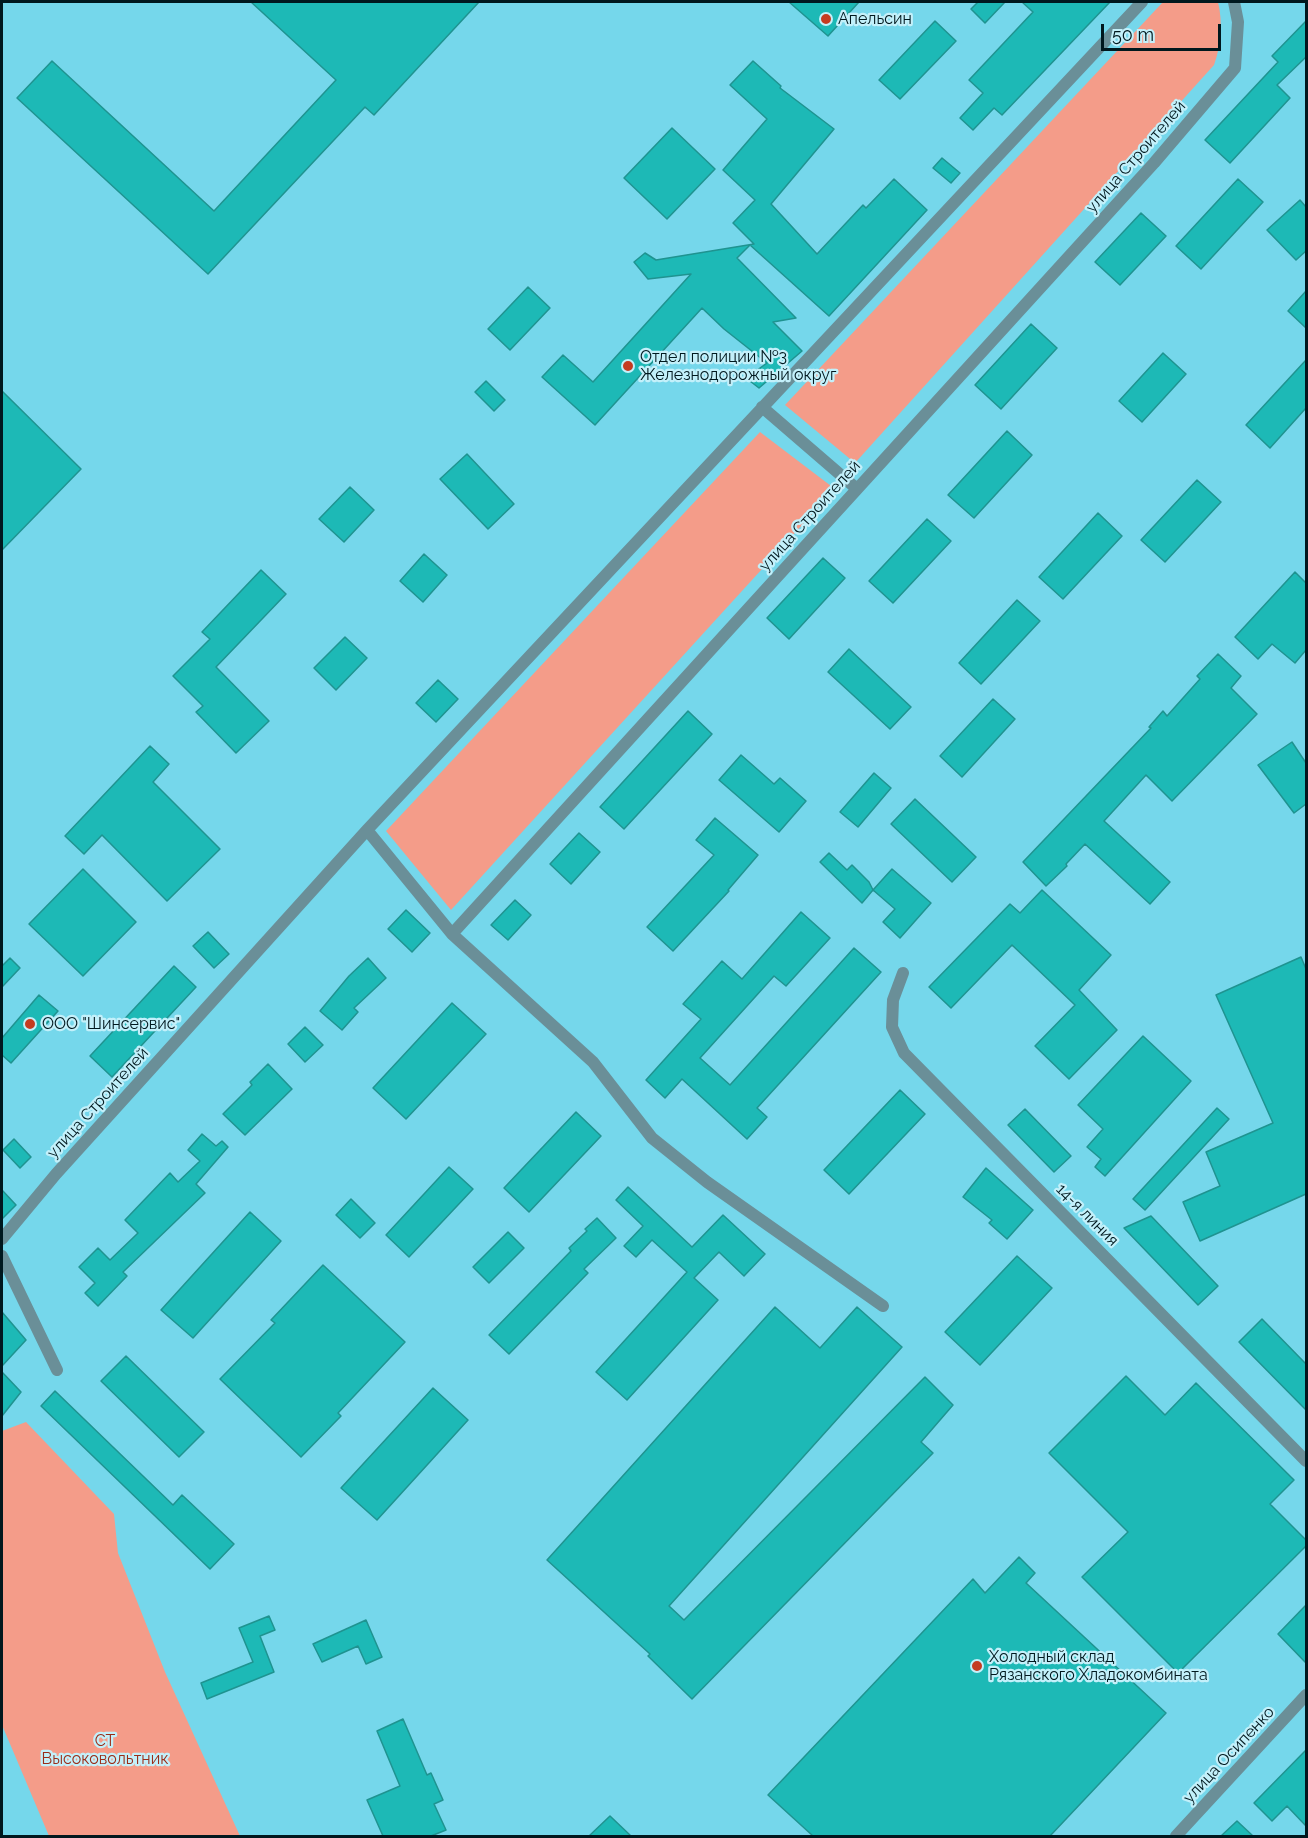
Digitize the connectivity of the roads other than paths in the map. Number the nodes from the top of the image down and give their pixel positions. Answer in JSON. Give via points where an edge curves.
{"nodes":[{"id":1,"x":1142,"y":2,"type":"edge"},
{"id":2,"x":1234,"y":2,"type":"edge"},
{"id":3,"x":762,"y":407,"type":"junction"},
{"id":4,"x":857,"y":489,"type":"junction"},
{"id":5,"x":367,"y":830,"type":"junction"},
{"id":6,"x":452,"y":934,"type":"junction"},
{"id":7,"x":903,"y":973,"type":"dead end"},
{"id":8,"x":2,"y":1239,"type":"edge"},
{"id":9,"x":2,"y":1256,"type":"edge"},
{"id":10,"x":883,"y":1306,"type":"dead end"},
{"id":11,"x":57,"y":1370,"type":"dead end"},
{"id":12,"x":1306,"y":1461,"type":"edge"},
{"id":13,"x":1306,"y":1695,"type":"edge"},
{"id":14,"x":1176,"y":1836,"type":"edge"}],
"edges":[{"from":1,"to":3,"type":"street"},
{"from":2,"to":4,"type":"street","name":"улица Строителей","via":[[1238,22],[1234,68],[1154,164]]},
{"from":3,"to":4,"type":"street"},
{"from":3,"to":5,"type":"street","name":"улица Строителей"},
{"from":4,"to":6,"type":"street","name":"улица Строителей"},
{"from":5,"to":6,"type":"street"},
{"from":5,"to":8,"type":"street","name":"улица Строителей"},
{"from":6,"to":10,"type":"street","via":[[593,1062],[652,1137],[706,1182]]},
{"from":7,"to":12,"type":"street","name":"14-я линия","via":[[892,1000],[892,1027],[904,1053]]},
{"from":9,"to":11,"type":"street"},
{"from":13,"to":14,"type":"street","name":"улица Осипенко"}]}
